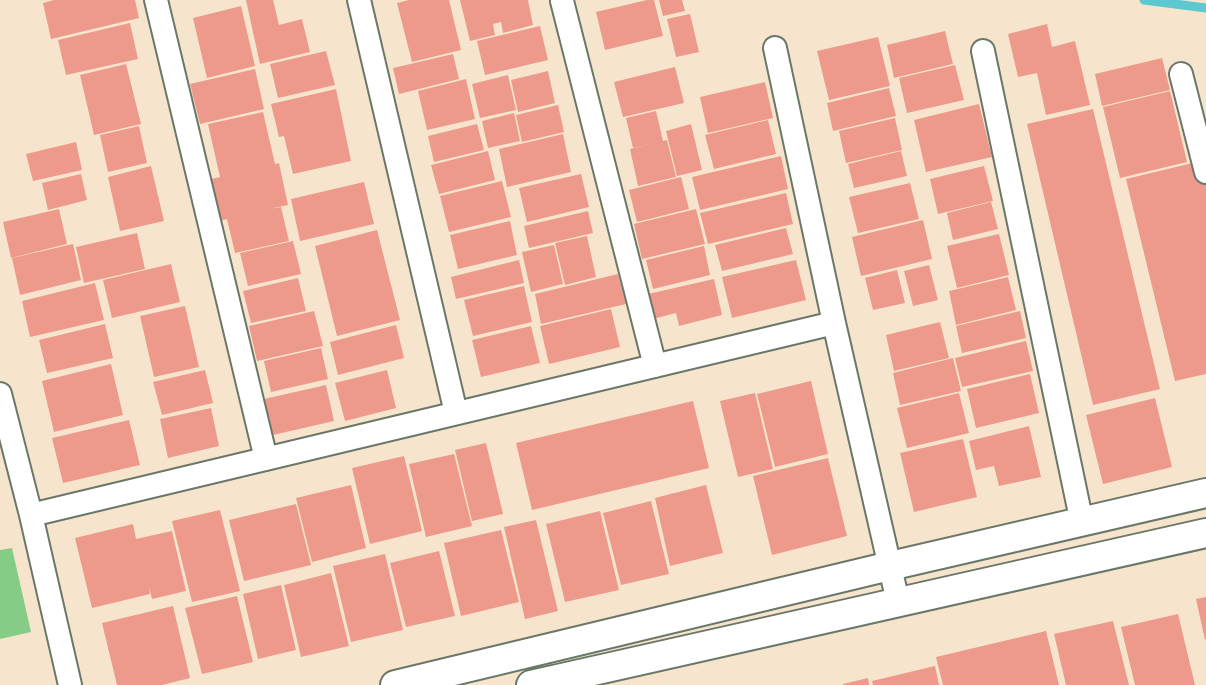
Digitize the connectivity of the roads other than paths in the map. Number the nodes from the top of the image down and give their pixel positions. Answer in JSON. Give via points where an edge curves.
{"nodes":[{"id":1,"x":156,"y":0,"type":"edge"},
{"id":2,"x":359,"y":0,"type":"edge"},
{"id":3,"x":562,"y":1,"type":"edge"},
{"id":4,"x":775,"y":48,"type":"dead end"},
{"id":5,"x":983,"y":51,"type":"dead end"},
{"id":6,"x":1181,"y":74,"type":"dead end"},
{"id":7,"x":1206,"y":172,"type":"edge"},
{"id":8,"x":834,"y":323,"type":"junction"},
{"id":9,"x":655,"y":366,"type":"junction"},
{"id":10,"x":0,"y":394,"type":"edge"},
{"id":11,"x":456,"y":413,"type":"junction"},
{"id":12,"x":7,"y":456,"type":"edge"},
{"id":13,"x":266,"y":459,"type":"junction"},
{"id":14,"x":1206,"y":493,"type":"edge"},
{"id":15,"x":31,"y":515,"type":"junction"},
{"id":16,"x":1082,"y":522,"type":"junction"},
{"id":17,"x":1206,"y":533,"type":"edge"},
{"id":18,"x":890,"y":566,"type":"junction"},
{"id":19,"x":898,"y":602,"type":"junction"},
{"id":20,"x":545,"y":684,"type":"edge"},
{"id":21,"x":70,"y":685,"type":"edge"},
{"id":22,"x":395,"y":685,"type":"edge"}],
"edges":[{"from":1,"to":13,"type":"street"},
{"from":2,"to":11,"type":"street"},
{"from":3,"to":9,"type":"street"},
{"from":4,"to":8,"type":"street"},
{"from":5,"to":16,"type":"street"},
{"from":6,"to":7,"type":"street"},
{"from":8,"to":9,"type":"street"},
{"from":8,"to":18,"type":"street"},
{"from":9,"to":11,"type":"street"},
{"from":10,"to":12,"type":"street"},
{"from":11,"to":13,"type":"street"},
{"from":12,"to":15,"type":"street"},
{"from":13,"to":15,"type":"street"},
{"from":14,"to":16,"type":"street"},
{"from":15,"to":21,"type":"street"},
{"from":16,"to":18,"type":"street"},
{"from":17,"to":19,"type":"street"},
{"from":18,"to":19,"type":"street"},
{"from":18,"to":22,"type":"street"},
{"from":19,"to":20,"type":"street"}]}
